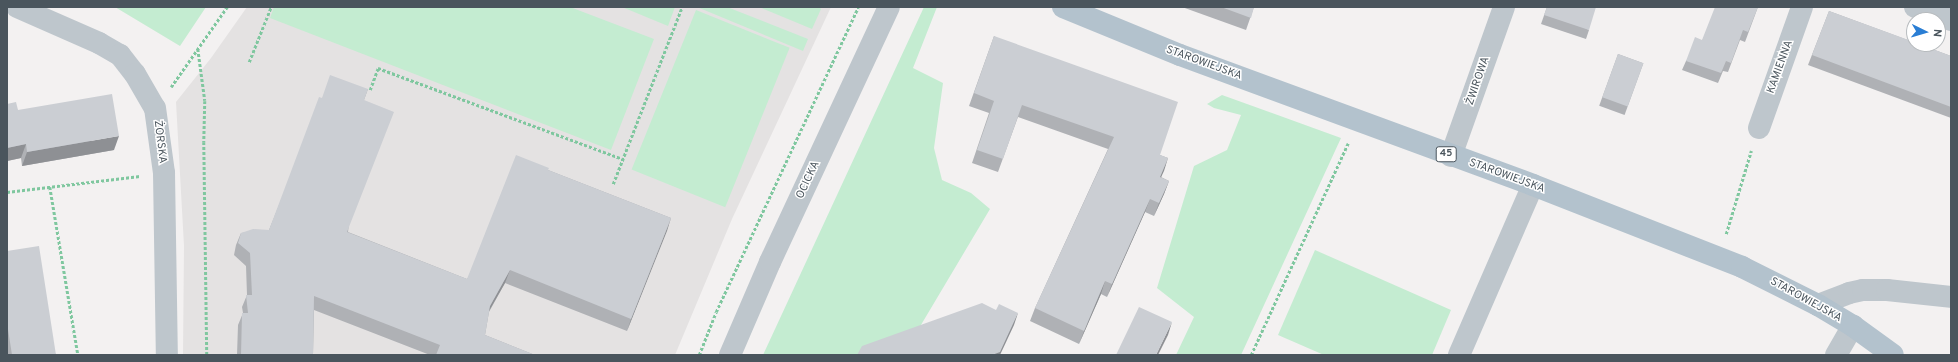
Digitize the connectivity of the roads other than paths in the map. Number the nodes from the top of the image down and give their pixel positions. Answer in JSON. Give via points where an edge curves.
{"nodes":[{"id":1,"x":17,"y":7,"type":"edge"},
{"id":2,"x":889,"y":7,"type":"edge"},
{"id":3,"x":1063,"y":7,"type":"edge"},
{"id":4,"x":1504,"y":7,"type":"edge"},
{"id":5,"x":1802,"y":7,"type":"edge"},
{"id":6,"x":1915,"y":7,"type":"edge"},
{"id":7,"x":1941,"y":7,"type":"edge"},
{"id":8,"x":1951,"y":20,"type":"edge"},
{"id":9,"x":1759,"y":128,"type":"road end"},
{"id":10,"x":1451,"y":156,"type":"junction"},
{"id":11,"x":1533,"y":185,"type":"junction"},
{"id":12,"x":1951,"y":297,"type":"edge"},
{"id":13,"x":1818,"y":305,"type":"junction"},
{"id":14,"x":1853,"y":326,"type":"junction"},
{"id":15,"x":167,"y":355,"type":"edge"},
{"id":16,"x":730,"y":355,"type":"edge"},
{"id":17,"x":1459,"y":355,"type":"edge"},
{"id":18,"x":1836,"y":355,"type":"edge"},
{"id":19,"x":1893,"y":355,"type":"edge"}],
"edges":[{"from":1,"to":15,"type":"street","name":"ŻORSKA","via":[[99,43],[120,55],[156,108],[164,173]]},
{"from":2,"to":16,"type":"street","name":"OCICKA","via":[[770,262]]},
{"from":3,"to":10,"type":"main road","name":"STAROWIEJSKA","number":"45","via":[[1180,55]]},
{"from":4,"to":10,"type":"street","name":"ŻWIROWA"},
{"from":5,"to":9,"type":"street","name":"KAMIENNA"},
{"from":6,"to":8,"type":"street"},
{"from":7,"to":8,"type":"street"},
{"from":10,"to":11,"type":"main road","name":"STAROWIEJSKA","number":"45"},
{"from":11,"to":13,"type":"main road","name":"STAROWIEJSKA","number":"45","via":[[1764,277]]},
{"from":11,"to":17,"type":"street"},
{"from":12,"to":13,"type":"street","via":[[1863,290]]},
{"from":13,"to":14,"type":"main road","name":"STAROWIEJSKA","number":"45"},
{"from":14,"to":18,"type":"street"},
{"from":14,"to":19,"type":"main road","name":"STAROWIEJSKA","number":"45"}]}
